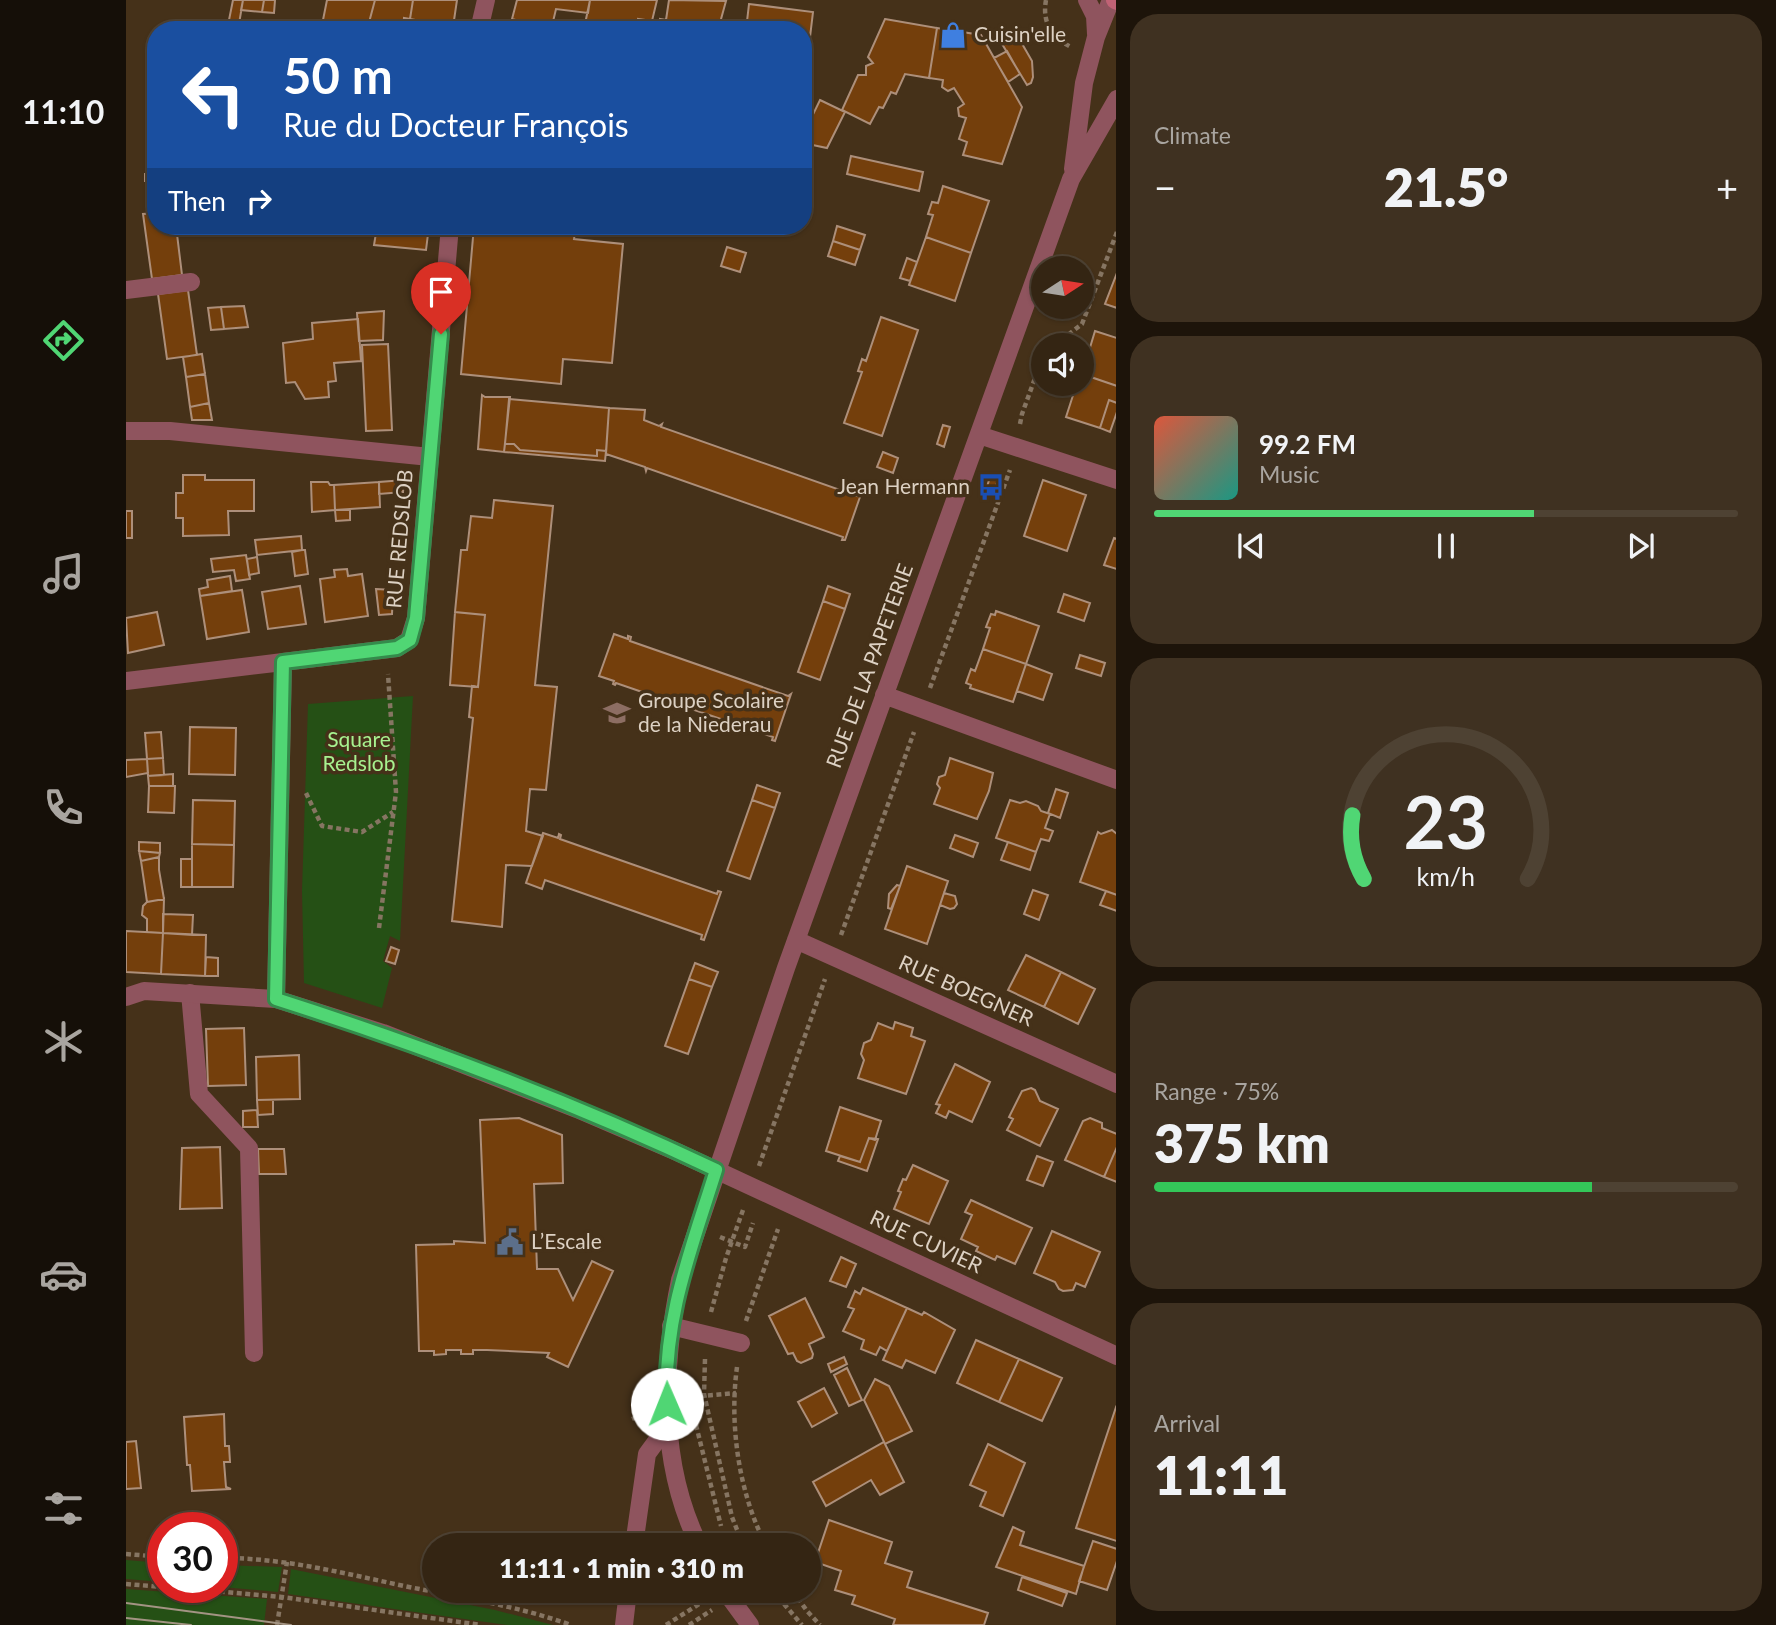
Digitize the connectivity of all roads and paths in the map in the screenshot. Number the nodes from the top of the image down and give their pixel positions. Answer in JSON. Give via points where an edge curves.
{"nodes":[{"id":1,"x":486,"y":0,"type":"edge"},
{"id":2,"x":1046,"y":0,"type":"edge"},
{"id":3,"x":1087,"y":0,"type":"edge"},
{"id":4,"x":1114,"y":0,"type":"edge"},
{"id":5,"x":1116,"y":14,"type":"edge"},
{"id":6,"x":481,"y":21,"type":"edge"},
{"id":7,"x":1096,"y":37,"type":"junction"},
{"id":8,"x":1056,"y":40,"type":"dead end"},
{"id":9,"x":1116,"y":99,"type":"edge"},
{"id":10,"x":1071,"y":179,"type":"junction"},
{"id":11,"x":1116,"y":232,"type":"edge"},
{"id":12,"x":449,"y":235,"type":"edge"},
{"id":13,"x":191,"y":282,"type":"dead end"},
{"id":14,"x":126,"y":290,"type":"edge"},
{"id":15,"x":1070,"y":333,"type":"edge"},
{"id":16,"x":1031,"y":388,"type":"edge"},
{"id":17,"x":126,"y":431,"type":"edge"},
{"id":18,"x":979,"y":435,"type":"junction"},
{"id":19,"x":1018,"y":447,"type":"junction"},
{"id":20,"x":430,"y":457,"type":"junction"},
{"id":21,"x":1116,"y":480,"type":"edge"},
{"id":22,"x":387,"y":649,"type":"junction"},
{"id":23,"x":283,"y":662,"type":"junction"},
{"id":24,"x":126,"y":681,"type":"edge"},
{"id":25,"x":884,"y":695,"type":"junction"},
{"id":26,"x":922,"y":709,"type":"junction"},
{"id":27,"x":281,"y":779,"type":"junction"},
{"id":28,"x":1116,"y":780,"type":"edge"},
{"id":29,"x":393,"y":811,"type":"junction"},
{"id":30,"x":379,"y":928,"type":"dead end"},
{"id":31,"x":796,"y":940,"type":"junction"},
{"id":32,"x":833,"y":956,"type":"junction"},
{"id":33,"x":190,"y":993,"type":"junction"},
{"id":34,"x":126,"y":997,"type":"edge"},
{"id":35,"x":276,"y":999,"type":"junction"},
{"id":36,"x":1116,"y":1084,"type":"edge"},
{"id":37,"x":716,"y":1170,"type":"junction"},
{"id":38,"x":751,"y":1186,"type":"junction"},
{"id":39,"x":778,"y":1229,"type":"dead end"},
{"id":40,"x":671,"y":1326,"type":"junction"},
{"id":41,"x":741,"y":1343,"type":"junction"},
{"id":42,"x":254,"y":1353,"type":"dead end"},
{"id":43,"x":1116,"y":1356,"type":"edge"},
{"id":44,"x":669,"y":1424,"type":"junction"},
{"id":45,"x":696,"y":1424,"type":"dead end"},
{"id":46,"x":721,"y":1526,"type":"dead end"},
{"id":47,"x":636,"y":1533,"type":"edge"},
{"id":48,"x":695,"y":1533,"type":"edge"},
{"id":49,"x":760,"y":1533,"type":"edge"},
{"id":50,"x":126,"y":1554,"type":"edge"},
{"id":51,"x":147,"y":1556,"type":"edge"},
{"id":52,"x":238,"y":1559,"type":"edge"},
{"id":53,"x":288,"y":1562,"type":"junction"},
{"id":54,"x":126,"y":1584,"type":"edge"},
{"id":55,"x":147,"y":1586,"type":"edge"},
{"id":56,"x":238,"y":1593,"type":"edge"},
{"id":57,"x":282,"y":1597,"type":"junction"},
{"id":58,"x":627,"y":1603,"type":"edge"},
{"id":59,"x":699,"y":1603,"type":"edge"},
{"id":60,"x":734,"y":1603,"type":"edge"},
{"id":61,"x":783,"y":1603,"type":"edge"},
{"id":62,"x":801,"y":1603,"type":"edge"},
{"id":63,"x":280,"y":1608,"type":"junction"},
{"id":64,"x":287,"y":1609,"type":"dead end"},
{"id":65,"x":277,"y":1625,"type":"edge"},
{"id":66,"x":481,"y":1625,"type":"edge"},
{"id":67,"x":571,"y":1625,"type":"edge"},
{"id":68,"x":624,"y":1625,"type":"edge"},
{"id":69,"x":666,"y":1625,"type":"edge"},
{"id":70,"x":750,"y":1625,"type":"edge"},
{"id":71,"x":802,"y":1625,"type":"edge"},
{"id":72,"x":820,"y":1625,"type":"edge"}],
"edges":[{"from":1,"to":6,"type":"street"},
{"from":2,"to":8,"type":"path","via":[[1044,14]]},
{"from":3,"to":7,"type":"street","name":"RUE DE LA PAPETERIE","via":[[1095,16]]},
{"from":4,"to":7,"type":"street","name":"RUE DE LA PAPETERIE"},
{"from":5,"to":7,"type":"street","name":"RUE DE LA PAPETERIE"},
{"from":7,"to":10,"type":"street","name":"RUE DE LA PAPETERIE","via":[[1084,83]]},
{"from":9,"to":10,"type":"street","name":"RUE DE LA PAPETERIE"},
{"from":10,"to":18,"type":"street","name":"RUE DE LA PAPETERIE"},
{"from":11,"to":15,"type":"path","via":[[1082,324]]},
{"from":12,"to":20,"type":"street","name":"RUE REDSLOB"},
{"from":13,"to":14,"type":"street"},
{"from":16,"to":19,"type":"path","via":[[1021,414]]},
{"from":17,"to":20,"type":"street","via":[[170,431]]},
{"from":18,"to":19,"type":"street"},
{"from":18,"to":25,"type":"street","name":"RUE DE LA PAPETERIE"},
{"from":19,"to":21,"type":"street"},
{"from":19,"to":26,"type":"path"},
{"from":20,"to":22,"type":"street","name":"RUE REDSLOB","via":[[416,618],[410,640]]},
{"from":22,"to":23,"type":"street","name":"RUE REDSLOB"},
{"from":22,"to":29,"type":"path","via":[[396,792]]},
{"from":23,"to":24,"type":"street","name":"RUE REDSLOB"},
{"from":23,"to":27,"type":"street"},
{"from":25,"to":26,"type":"street"},
{"from":25,"to":31,"type":"street","name":"RUE DE LA PAPETERIE"},
{"from":26,"to":28,"type":"street"},
{"from":26,"to":32,"type":"path"},
{"from":27,"to":29,"type":"path","via":[[300,781],[322,826],[362,832]]},
{"from":27,"to":35,"type":"street"},
{"from":29,"to":30,"type":"path"},
{"from":31,"to":32,"type":"street","name":"RUE BOEGNER"},
{"from":31,"to":37,"type":"street","name":"RUE DE LA PAPETERIE"},
{"from":32,"to":36,"type":"street","name":"RUE BOEGNER"},
{"from":32,"to":38,"type":"path"},
{"from":33,"to":34,"type":"street","name":"RUE CUVIER","via":[[144,991]]},
{"from":33,"to":35,"type":"street","name":"RUE CUVIER"},
{"from":33,"to":42,"type":"street","via":[[199,1094],[249,1148]]},
{"from":35,"to":37,"type":"street","name":"RUE CUVIER","via":[[383,1033],[577,1108]]},
{"from":37,"to":38,"type":"street","name":"RUE CUVIER"},
{"from":37,"to":40,"type":"street","name":"RUE DE LA PAPETERIE","via":[[680,1280]]},
{"from":38,"to":43,"type":"street","name":"RUE CUVIER"},
{"from":39,"to":41,"type":"path"},
{"from":40,"to":41,"type":"street"},
{"from":40,"to":44,"type":"street","name":"RUE DE LA PAPETERIE","via":[[666,1378]]},
{"from":41,"to":49,"type":"path","via":[[736,1393],[738,1445],[752,1518]]},
{"from":44,"to":47,"type":"street","via":[[647,1454]]},
{"from":44,"to":48,"type":"street","name":"RUE DE LA PAPETERIE","via":[[678,1482]]},
{"from":45,"to":46,"type":"path"},
{"from":50,"to":51,"type":"path"},
{"from":52,"to":53,"type":"path"},
{"from":53,"to":57,"type":"path"},
{"from":53,"to":67,"type":"path","via":[[480,1601]]},
{"from":54,"to":55,"type":"path"},
{"from":56,"to":57,"type":"path"},
{"from":57,"to":63,"type":"path"},
{"from":57,"to":66,"type":"path"},
{"from":58,"to":68,"type":"street"},
{"from":59,"to":69,"type":"path"},
{"from":60,"to":70,"type":"street"},
{"from":61,"to":71,"type":"path"},
{"from":62,"to":72,"type":"path"},
{"from":63,"to":64,"type":"path"},
{"from":63,"to":65,"type":"path"}]}
